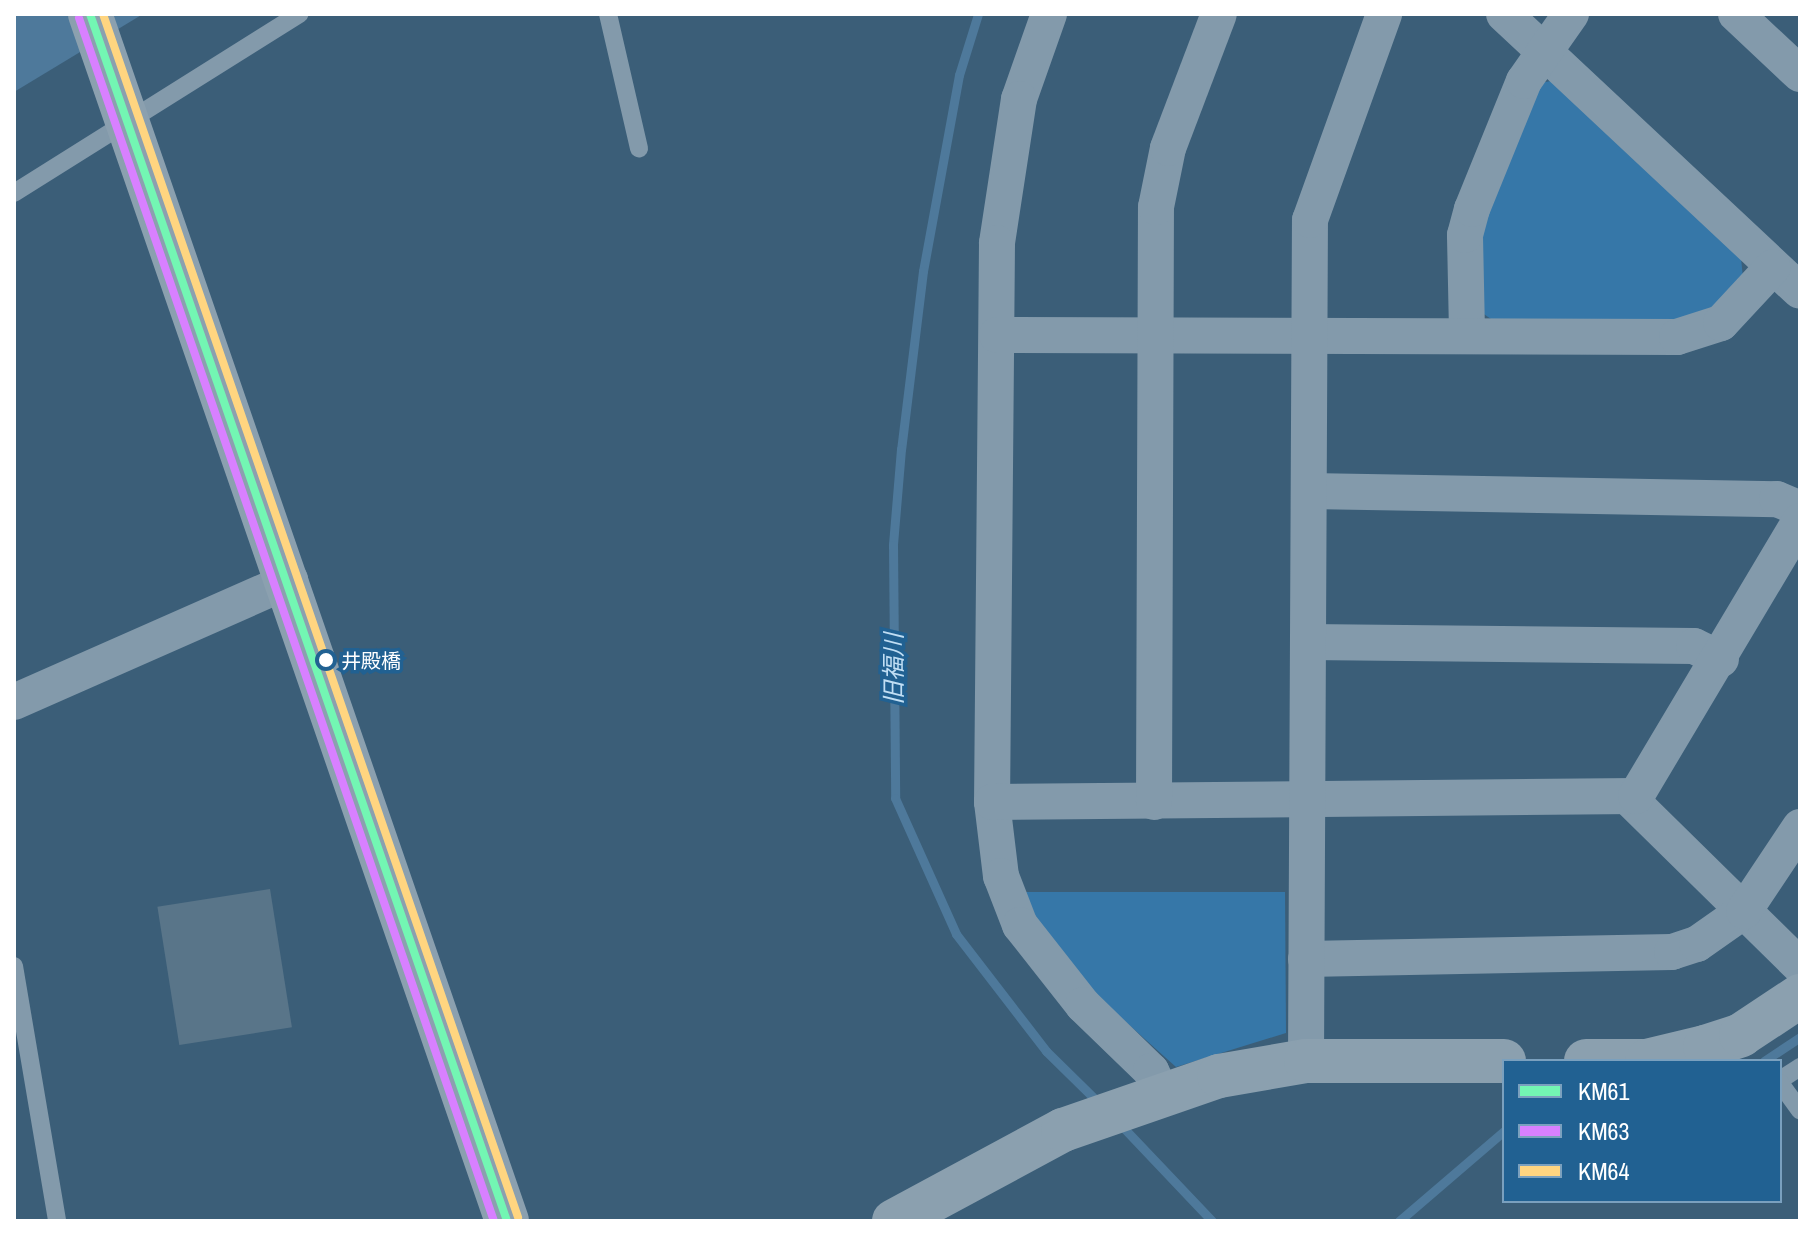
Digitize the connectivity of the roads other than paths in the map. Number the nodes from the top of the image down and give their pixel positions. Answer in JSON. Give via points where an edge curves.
{"nodes":[{"id":1,"x":90,"y":14,"type":"edge"},
{"id":2,"x":299,"y":14,"type":"edge"},
{"id":3,"x":608,"y":14,"type":"edge"},
{"id":4,"x":1049,"y":14,"type":"edge"},
{"id":5,"x":1219,"y":14,"type":"edge"},
{"id":6,"x":1384,"y":14,"type":"edge"},
{"id":7,"x":1504,"y":14,"type":"edge"},
{"id":8,"x":1571,"y":14,"type":"edge"},
{"id":9,"x":1736,"y":14,"type":"edge"},
{"id":10,"x":1542,"y":48,"type":"junction"},
{"id":11,"x":1800,"y":74,"type":"edge"},
{"id":12,"x":125,"y":120,"type":"junction"},
{"id":13,"x":639,"y":148,"type":"dead end"},
{"id":14,"x":14,"y":193,"type":"edge"},
{"id":15,"x":1773,"y":267,"type":"junction"},
{"id":16,"x":1800,"y":291,"type":"edge"},
{"id":17,"x":1310,"y":332,"type":"junction"},
{"id":18,"x":1467,"y":332,"type":"junction"},
{"id":19,"x":1155,"y":334,"type":"junction"},
{"id":20,"x":997,"y":335,"type":"junction"},
{"id":21,"x":1309,"y":491,"type":"junction"},
{"id":22,"x":1800,"y":509,"type":"edge"},
{"id":23,"x":1800,"y":521,"type":"edge"},
{"id":24,"x":290,"y":580,"type":"junction"},
{"id":25,"x":1308,"y":642,"type":"junction"},
{"id":26,"x":1721,"y":659,"type":"junction"},
{"id":27,"x":14,"y":702,"type":"edge"},
{"id":28,"x":1629,"y":798,"type":"junction"},
{"id":29,"x":992,"y":802,"type":"junction"},
{"id":30,"x":1154,"y":802,"type":"junction"},
{"id":31,"x":1307,"y":802,"type":"junction"},
{"id":32,"x":1800,"y":827,"type":"edge"},
{"id":33,"x":1744,"y":911,"type":"junction"},
{"id":34,"x":1306,"y":959,"type":"junction"},
{"id":35,"x":14,"y":966,"type":"edge"},
{"id":36,"x":1800,"y":966,"type":"edge"},
{"id":37,"x":1800,"y":996,"type":"edge"},
{"id":38,"x":1655,"y":1059,"type":"edge"},
{"id":39,"x":1306,"y":1061,"type":"junction"},
{"id":40,"x":1502,"y":1061,"type":"edge"},
{"id":41,"x":1800,"y":1067,"type":"edge"},
{"id":42,"x":1782,"y":1080,"type":"edge"},
{"id":43,"x":1782,"y":1085,"type":"edge"},
{"id":44,"x":1153,"y":1097,"type":"junction"},
{"id":45,"x":1800,"y":1111,"type":"edge"},
{"id":46,"x":57,"y":1221,"type":"edge"},
{"id":47,"x":507,"y":1221,"type":"edge"},
{"id":48,"x":894,"y":1221,"type":"edge"}],
"edges":[{"from":1,"to":12,"type":"main road"},
{"from":2,"to":12,"type":"lane"},
{"from":3,"to":13,"type":"lane"},
{"from":4,"to":20,"type":"street","via":[[1004,163]]},
{"from":5,"to":19,"type":"street","via":[[1168,148],[1156,207]]},
{"from":6,"to":17,"type":"street","via":[[1316,192]]},
{"from":7,"to":10,"type":"street"},
{"from":8,"to":10,"type":"street"},
{"from":9,"to":11,"type":"street"},
{"from":10,"to":15,"type":"street"},
{"from":10,"to":18,"type":"street","via":[[1468,222]]},
{"from":12,"to":14,"type":"lane"},
{"from":12,"to":24,"type":"main road"},
{"from":15,"to":16,"type":"street"},
{"from":15,"to":18,"type":"street","via":[[1706,332]]},
{"from":17,"to":18,"type":"street"},
{"from":17,"to":19,"type":"street"},
{"from":17,"to":21,"type":"street"},
{"from":19,"to":20,"type":"street"},
{"from":19,"to":30,"type":"street"},
{"from":20,"to":29,"type":"street"},
{"from":21,"to":22,"type":"street","via":[[1777,499]]},
{"from":21,"to":25,"type":"street"},
{"from":23,"to":26,"type":"street"},
{"from":24,"to":27,"type":"street"},
{"from":24,"to":47,"type":"main road"},
{"from":25,"to":26,"type":"street","via":[[1694,646]]},
{"from":25,"to":31,"type":"street"},
{"from":26,"to":28,"type":"street","via":[[1649,783]]},
{"from":28,"to":31,"type":"street"},
{"from":28,"to":33,"type":"street"},
{"from":29,"to":30,"type":"street"},
{"from":29,"to":44,"type":"street","via":[[1001,876],[1020,925],[1083,1005],[1151,1071]]},
{"from":30,"to":31,"type":"street"},
{"from":31,"to":34,"type":"street"},
{"from":32,"to":33,"type":"street"},
{"from":33,"to":34,"type":"street","via":[[1697,944],[1631,958]]},
{"from":33,"to":36,"type":"street"},
{"from":34,"to":39,"type":"street"},
{"from":35,"to":46,"type":"lane"},
{"from":37,"to":38,"type":"main road","via":[[1741,1035]]},
{"from":39,"to":40,"type":"main road"},
{"from":39,"to":44,"type":"main road"},
{"from":41,"to":42,"type":"lane"},
{"from":43,"to":45,"type":"lane"},
{"from":44,"to":48,"type":"main road","via":[[1063,1130]]}]}
